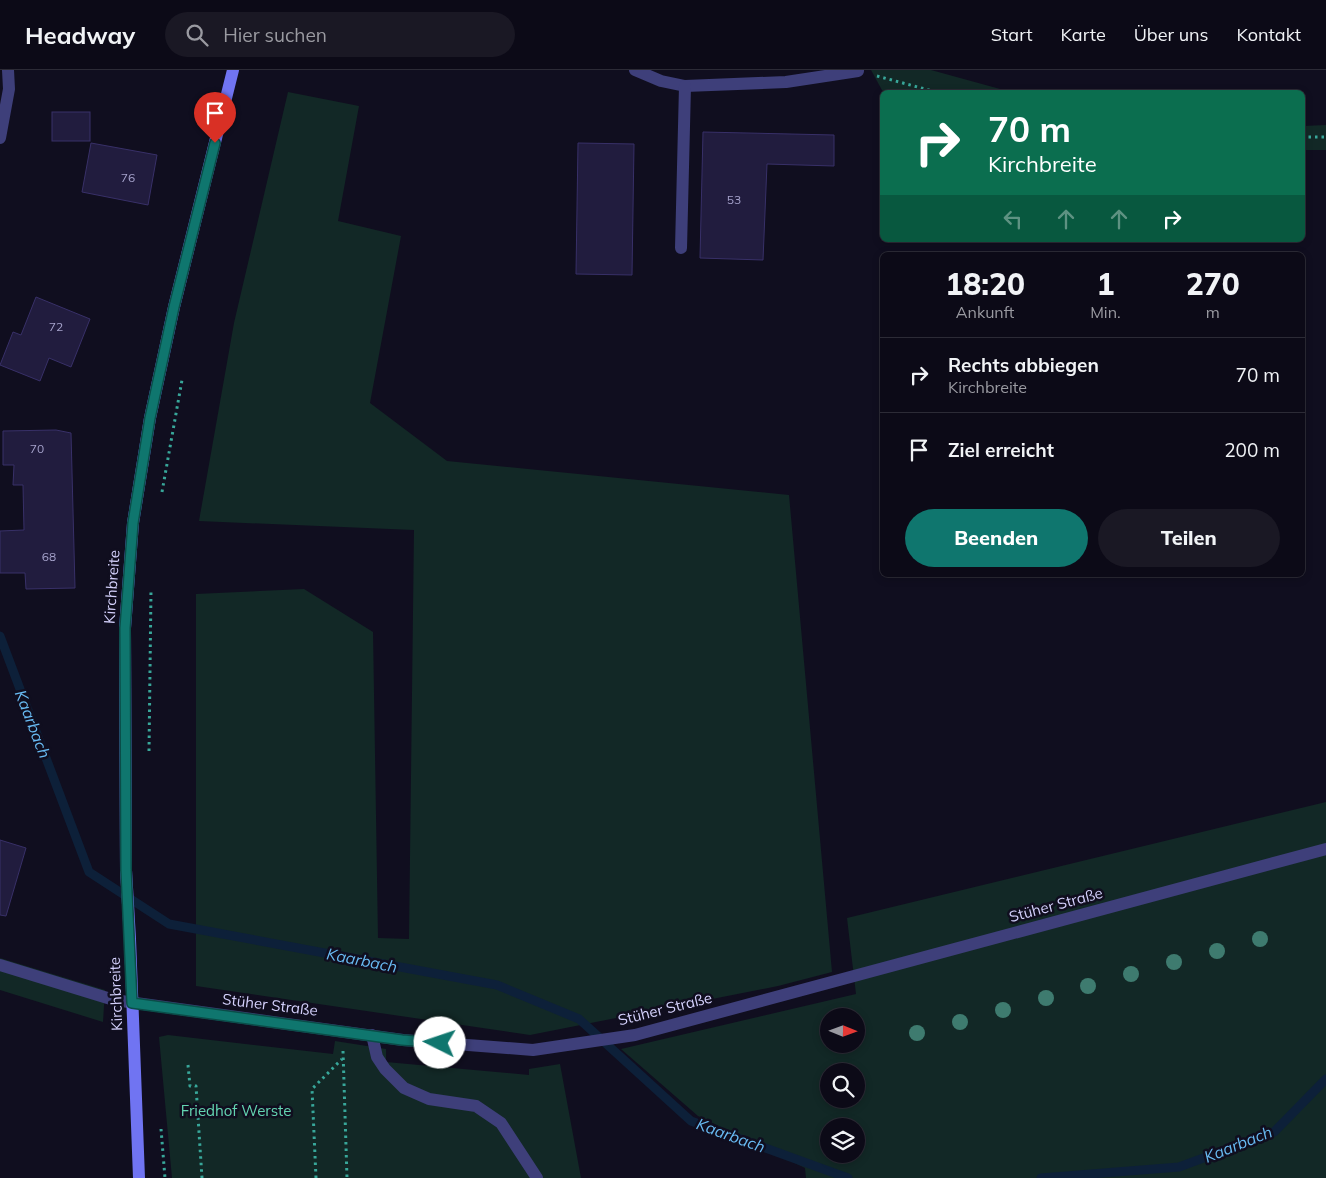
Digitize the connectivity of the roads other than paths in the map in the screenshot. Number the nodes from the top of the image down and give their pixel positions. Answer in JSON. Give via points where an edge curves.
{"nodes":[{"id":1,"x":8,"y":70,"type":"edge"},
{"id":2,"x":233,"y":70,"type":"edge"},
{"id":3,"x":635,"y":70,"type":"edge"},
{"id":4,"x":858,"y":70,"type":"edge"},
{"id":5,"x":685,"y":86,"type":"junction"},
{"id":6,"x":0,"y":138,"type":"edge"},
{"id":7,"x":681,"y":248,"type":"dead end"},
{"id":8,"x":1326,"y":849,"type":"edge"},
{"id":9,"x":0,"y":965,"type":"edge"},
{"id":10,"x":132,"y":1003,"type":"junction"},
{"id":11,"x":372,"y":1035,"type":"junction"},
{"id":12,"x":139,"y":1178,"type":"edge"},
{"id":13,"x":537,"y":1178,"type":"edge"}],
"edges":[{"from":1,"to":6,"type":"street","via":[[9,88]]},
{"from":2,"to":10,"type":"street","name":"Kirchbreite","via":[[174,307],[150,418],[133,523],[125,628],[126,870]]},
{"from":3,"to":5,"type":"street","via":[[661,81]]},
{"from":4,"to":5,"type":"street","via":[[786,82]]},
{"from":5,"to":7,"type":"street"},
{"from":8,"to":11,"type":"street","name":"Stüher Straße","via":[[635,1035],[533,1050]]},
{"from":9,"to":10,"type":"street","name":"Stüher Straße"},
{"from":10,"to":11,"type":"street","name":"Stüher Straße"},
{"from":10,"to":12,"type":"street","name":"Kirchbreite"},
{"from":11,"to":13,"type":"street","via":[[381,1063],[404,1088],[429,1100],[476,1106],[501,1122]]}]}
